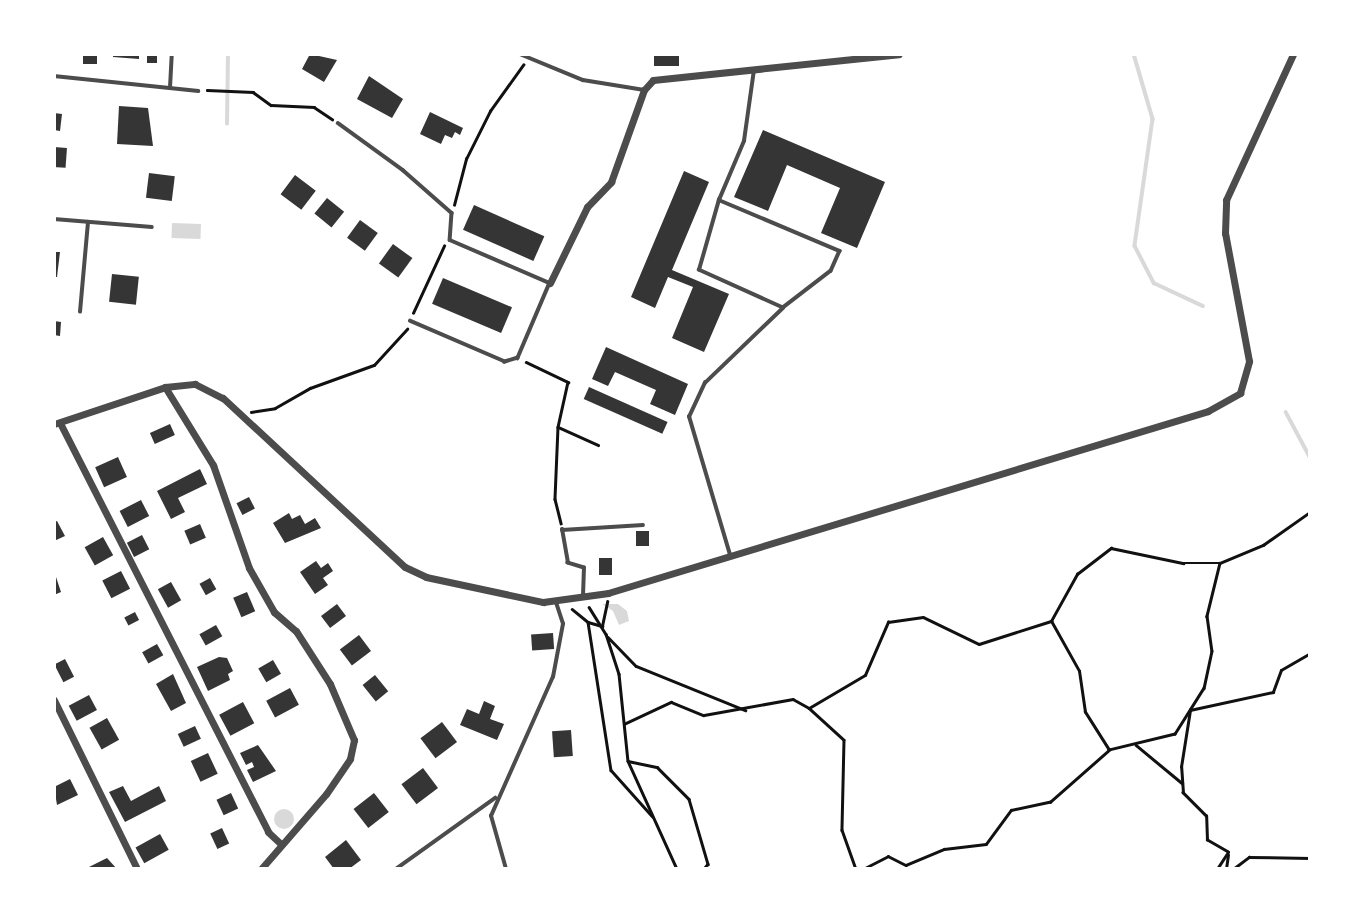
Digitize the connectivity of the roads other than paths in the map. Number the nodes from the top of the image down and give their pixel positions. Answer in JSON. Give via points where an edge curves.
{"nodes":[{"id":1,"x":172,"y":54,"type":"edge"},
{"id":2,"x":520,"y":54,"type":"edge"},
{"id":3,"x":899,"y":54,"type":"edge"},
{"id":4,"x":1293,"y":54,"type":"edge"},
{"id":5,"x":880,"y":55,"type":"edge"},
{"id":6,"x":754,"y":70,"type":"junction"},
{"id":7,"x":54,"y":76,"type":"edge"},
{"id":8,"x":170,"y":88,"type":"junction"},
{"id":9,"x":644,"y":90,"type":"junction"},
{"id":10,"x":198,"y":91,"type":"road end"},
{"id":11,"x":338,"y":123,"type":"road end"},
{"id":12,"x":719,"y":200,"type":"junction"},
{"id":13,"x":54,"y":219,"type":"edge"},
{"id":14,"x":88,"y":222,"type":"junction"},
{"id":15,"x":152,"y":227,"type":"dead end"},
{"id":16,"x":550,"y":283,"type":"junction"},
{"id":17,"x":783,"y":308,"type":"junction"},
{"id":18,"x":80,"y":312,"type":"dead end"},
{"id":19,"x":410,"y":321,"type":"road end"},
{"id":20,"x":165,"y":387,"type":"junction"},
{"id":21,"x":57,"y":424,"type":"edge"},
{"id":22,"x":643,"y":525,"type":"dead end"},
{"id":23,"x":730,"y":555,"type":"junction"},
{"id":24,"x":583,"y":599,"type":"junction"},
{"id":25,"x":561,"y":602,"type":"junction"},
{"id":26,"x":54,"y":700,"type":"edge"},
{"id":27,"x":497,"y":797,"type":"junction"},
{"id":28,"x":281,"y":844,"type":"junction"},
{"id":29,"x":137,"y":869,"type":"edge"},
{"id":30,"x":261,"y":869,"type":"edge"},
{"id":31,"x":396,"y":869,"type":"edge"},
{"id":32,"x":506,"y":869,"type":"edge"}],
"edges":[{"from":1,"to":8,"type":"lane"},
{"from":2,"to":9,"type":"lane","via":[[583,80]]},
{"from":3,"to":5,"type":"street"},
{"from":4,"to":23,"type":"street","via":[[1226,200],[1225,233],[1249,361],[1240,393],[1208,411]]},
{"from":5,"to":6,"type":"street"},
{"from":6,"to":9,"type":"street","via":[[664,76]]},
{"from":6,"to":12,"type":"lane","via":[[744,141]]},
{"from":7,"to":8,"type":"lane"},
{"from":8,"to":10,"type":"lane"},
{"from":9,"to":16,"type":"street","via":[[611,182],[587,207]]},
{"from":11,"to":16,"type":"lane","via":[[452,213],[450,240]]},
{"from":12,"to":17,"type":"lane","via":[[699,270]]},
{"from":12,"to":17,"type":"lane","via":[[840,251],[831,271]]},
{"from":13,"to":14,"type":"lane"},
{"from":14,"to":15,"type":"lane"},
{"from":14,"to":18,"type":"lane"},
{"from":16,"to":19,"type":"lane","via":[[518,358],[505,362]]},
{"from":17,"to":23,"type":"lane","via":[[705,383],[689,417]]},
{"from":20,"to":21,"type":"street"},
{"from":20,"to":25,"type":"street","via":[[195,384],[223,398],[396,560],[426,577]]},
{"from":20,"to":28,"type":"street","via":[[212,465],[249,568],[274,612],[296,631],[330,684],[354,740],[351,759],[291,839]]},
{"from":21,"to":28,"type":"street","via":[[268,832]]},
{"from":22,"to":24,"type":"lane","via":[[562,530],[568,563],[584,568]]},
{"from":23,"to":24,"type":"street"},
{"from":24,"to":25,"type":"street"},
{"from":25,"to":27,"type":"lane","via":[[563,624],[553,677]]},
{"from":26,"to":29,"type":"street"},
{"from":27,"to":31,"type":"lane"},
{"from":27,"to":32,"type":"lane","via":[[491,816]]},
{"from":28,"to":30,"type":"street"}]}
